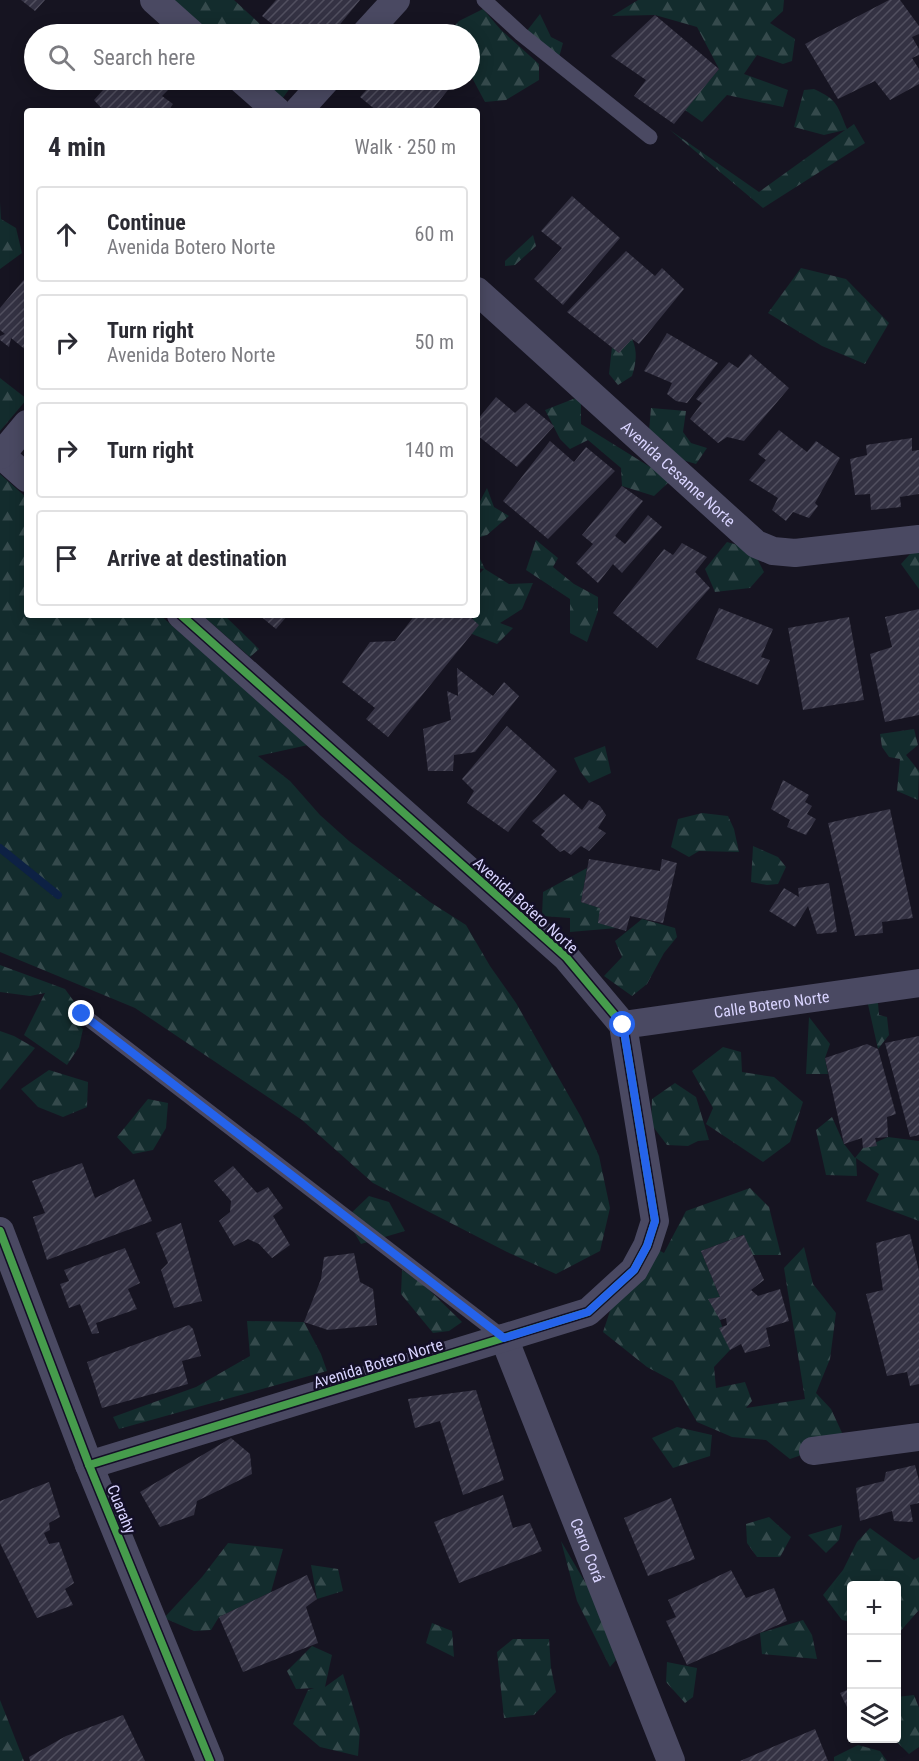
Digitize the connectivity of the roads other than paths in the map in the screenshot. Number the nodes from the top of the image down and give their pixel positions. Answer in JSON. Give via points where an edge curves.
{"nodes":[{"id":1,"x":154,"y":0,"type":"edge"},
{"id":2,"x":396,"y":0,"type":"edge"},
{"id":3,"x":484,"y":0,"type":"edge"},
{"id":4,"x":181,"y":24,"type":"edge"},
{"id":5,"x":374,"y":24,"type":"edge"},
{"id":6,"x":253,"y":90,"type":"edge"},
{"id":7,"x":317,"y":90,"type":"edge"},
{"id":8,"x":274,"y":108,"type":"edge"},
{"id":9,"x":301,"y":108,"type":"edge"},
{"id":10,"x":650,"y":137,"type":"dead end"},
{"id":11,"x":480,"y":294,"type":"edge"},
{"id":12,"x":24,"y":427,"type":"edge"},
{"id":13,"x":0,"y":454,"type":"edge"},
{"id":14,"x":24,"y":475,"type":"edge"},
{"id":15,"x":919,"y":539,"type":"edge"},
{"id":16,"x":184,"y":618,"type":"edge"},
{"id":17,"x":919,"y":983,"type":"edge"},
{"id":18,"x":82,"y":1014,"type":"dead end"},
{"id":19,"x":623,"y":1025,"type":"junction"},
{"id":20,"x":0,"y":1232,"type":"edge"},
{"id":21,"x":504,"y":1338,"type":"junction"},
{"id":22,"x":919,"y":1437,"type":"edge"},
{"id":23,"x":813,"y":1451,"type":"dead end"},
{"id":24,"x":89,"y":1465,"type":"junction"},
{"id":25,"x":210,"y":1761,"type":"edge"},
{"id":26,"x":671,"y":1761,"type":"edge"}],
"edges":[{"from":1,"to":4,"type":"street"},
{"from":2,"to":5,"type":"street"},
{"from":3,"to":10,"type":"lane"},
{"from":6,"to":8,"type":"street"},
{"from":7,"to":9,"type":"street"},
{"from":11,"to":15,"type":"street","name":"Avenida Cesanne Norte","via":[[756,544],[795,553]]},
{"from":12,"to":13,"type":"street"},
{"from":13,"to":14,"type":"street"},
{"from":16,"to":19,"type":"street","name":"Avenida Botero Norte","via":[[566,957]]},
{"from":17,"to":19,"type":"street","name":"Calle Botero Norte"},
{"from":18,"to":21,"type":"lane"},
{"from":19,"to":21,"type":"street","name":"Avenida Botero Norte","via":[[655,1221],[647,1246],[634,1270],[588,1312]]},
{"from":20,"to":24,"type":"street","name":"Cuarahy"},
{"from":21,"to":24,"type":"street","name":"Avenida Botero Norte"},
{"from":21,"to":26,"type":"street","name":"Cerro Corá"},
{"from":22,"to":23,"type":"street"},
{"from":24,"to":25,"type":"street","name":"Cuarahy"}]}
